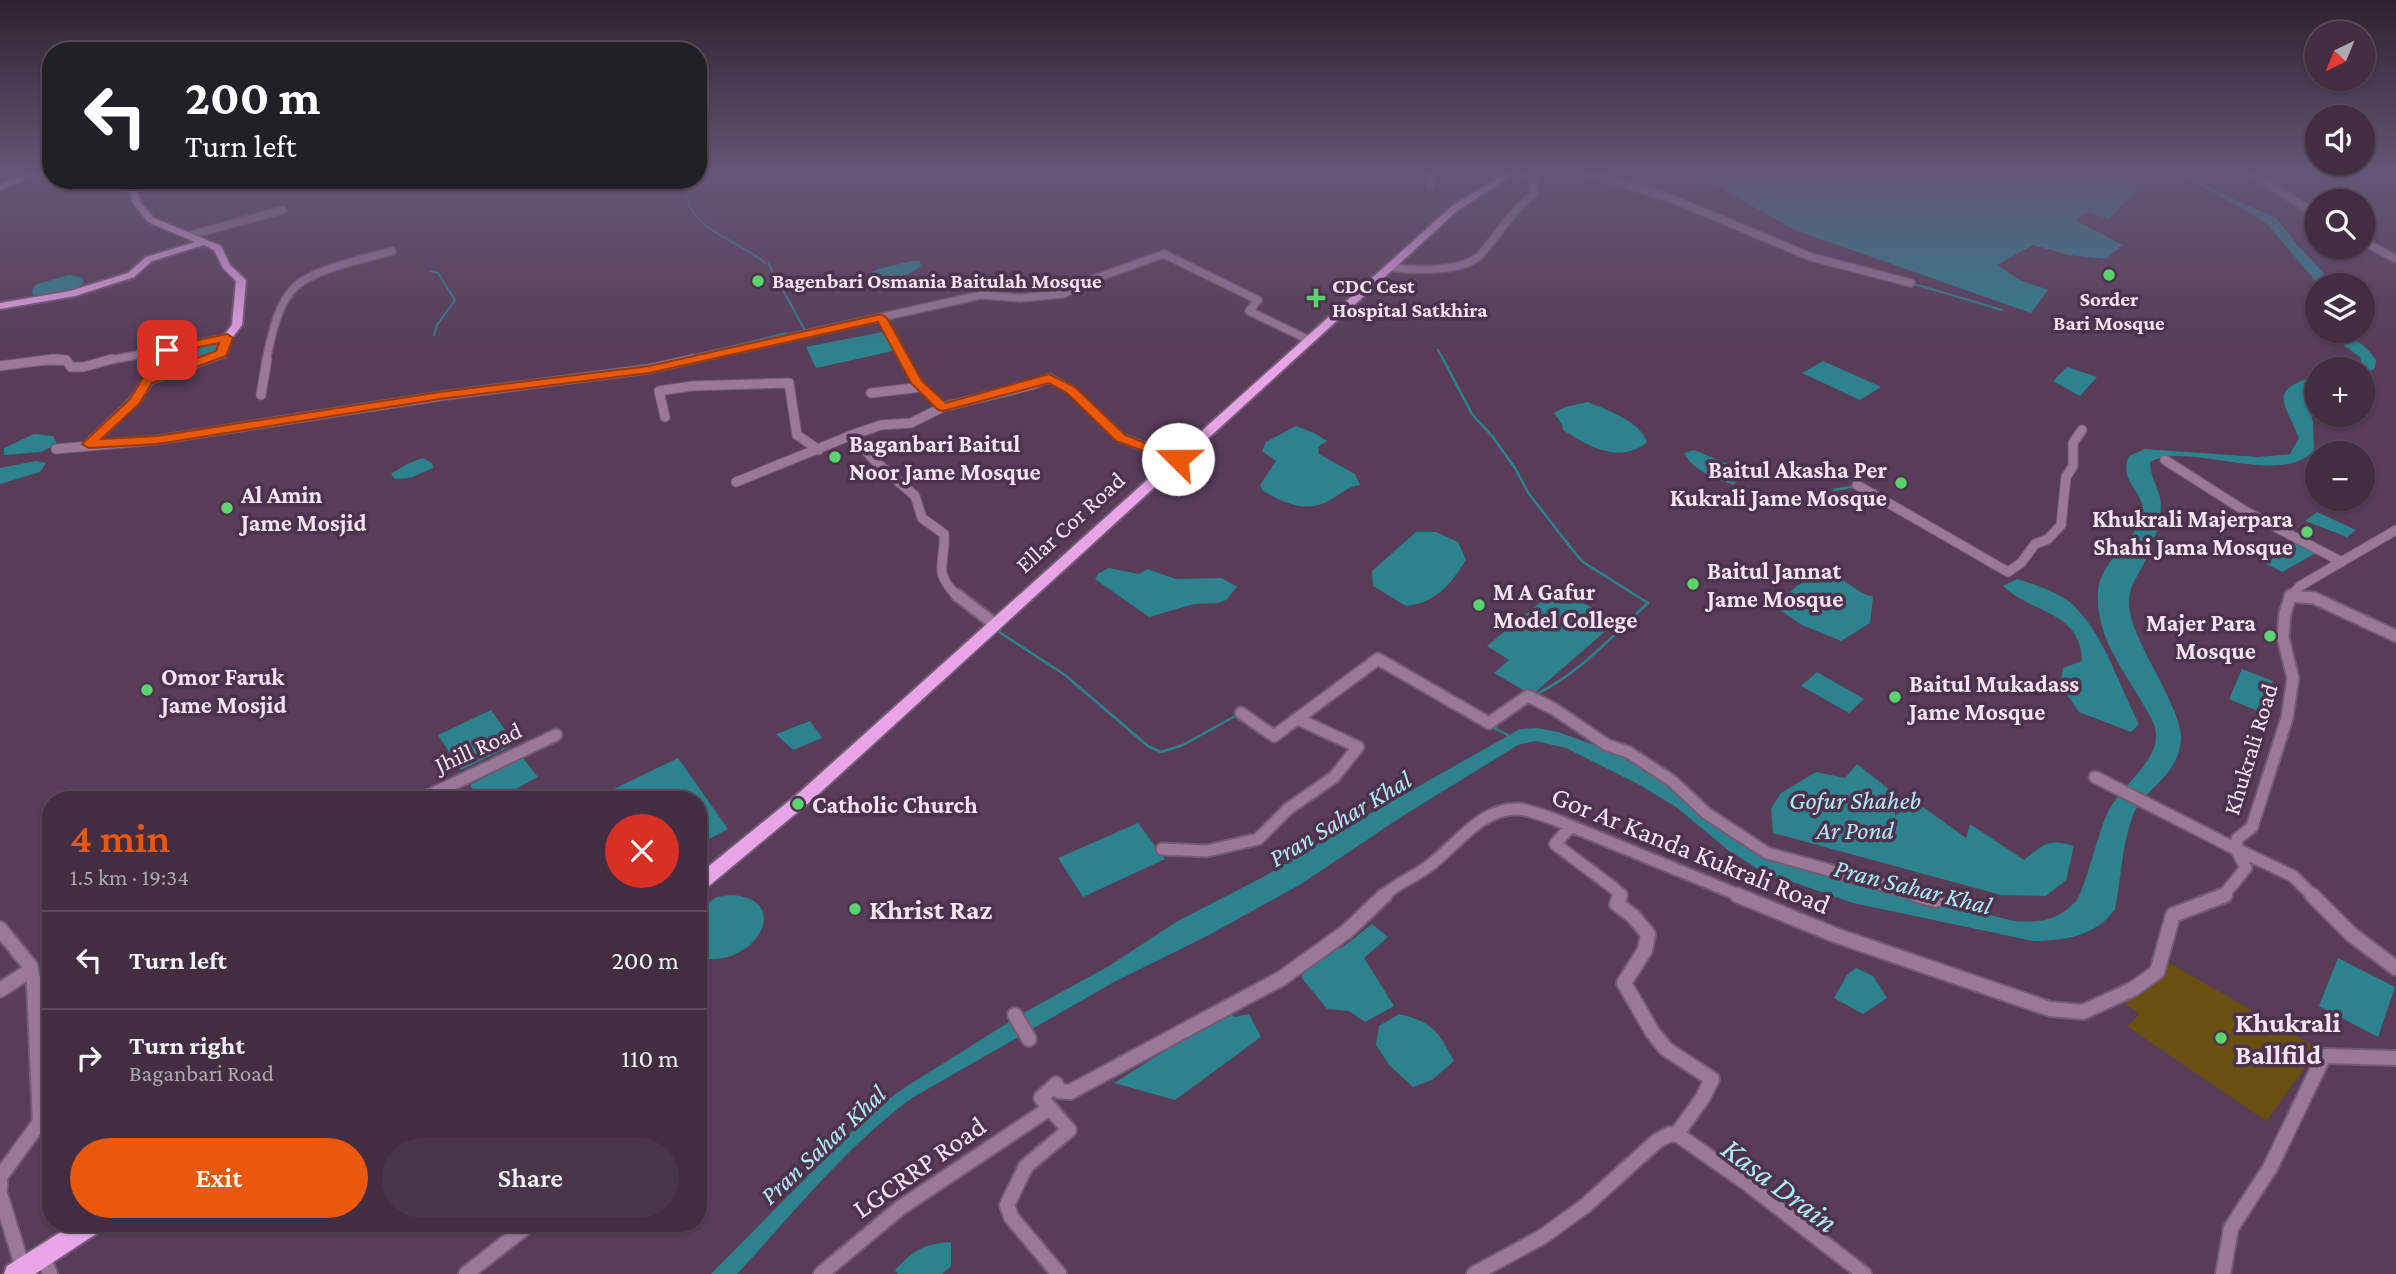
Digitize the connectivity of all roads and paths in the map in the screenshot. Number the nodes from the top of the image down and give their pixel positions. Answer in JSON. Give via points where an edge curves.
{"nodes":[{"id":1,"x":183,"y":232,"type":"edge"},
{"id":2,"x":199,"y":232,"type":"edge"},
{"id":3,"x":1428,"y":232,"type":"edge"},
{"id":4,"x":1496,"y":232,"type":"edge"},
{"id":5,"x":1752,"y":232,"type":"edge"},
{"id":6,"x":190,"y":235,"type":"junction"},
{"id":7,"x":205,"y":242,"type":"junction"},
{"id":8,"x":2375,"y":248,"type":"edge"},
{"id":9,"x":392,"y":251,"type":"dead end"},
{"id":10,"x":2396,"y":259,"type":"edge"},
{"id":11,"x":1390,"y":267,"type":"junction"},
{"id":12,"x":1911,"y":283,"type":"dead end"},
{"id":13,"x":0,"y":306,"type":"edge"},
{"id":14,"x":881,"y":318,"type":"junction"},
{"id":15,"x":227,"y":338,"type":"junction"},
{"id":16,"x":1309,"y":340,"type":"junction"},
{"id":17,"x":0,"y":366,"type":"edge"},
{"id":18,"x":646,"y":370,"type":"junction"},
{"id":19,"x":922,"y":387,"type":"junction"},
{"id":20,"x":659,"y":391,"type":"junction"},
{"id":21,"x":871,"y":393,"type":"dead end"},
{"id":22,"x":261,"y":395,"type":"dead end"},
{"id":23,"x":943,"y":407,"type":"junction"},
{"id":24,"x":665,"y":417,"type":"dead end"},
{"id":25,"x":2082,"y":430,"type":"dead end"},
{"id":26,"x":852,"y":435,"type":"junction"},
{"id":27,"x":89,"y":444,"type":"junction"},
{"id":28,"x":55,"y":449,"type":"dead end"},
{"id":29,"x":819,"y":450,"type":"junction"},
{"id":30,"x":1178,"y":459,"type":"junction"},
{"id":31,"x":2165,"y":460,"type":"dead end"},
{"id":32,"x":736,"y":482,"type":"dead end"},
{"id":33,"x":1857,"y":485,"type":"dead end"},
{"id":34,"x":2396,"y":530,"type":"edge"},
{"id":35,"x":2342,"y":562,"type":"junction"},
{"id":36,"x":2290,"y":596,"type":"junction"},
{"id":37,"x":996,"y":625,"type":"junction"},
{"id":38,"x":2396,"y":636,"type":"edge"},
{"id":39,"x":1241,"y":713,"type":"dead end"},
{"id":40,"x":1298,"y":719,"type":"junction"},
{"id":41,"x":556,"y":735,"type":"dead end"},
{"id":42,"x":2095,"y":777,"type":"dead end"},
{"id":43,"x":437,"y":791,"type":"edge"},
{"id":44,"x":1570,"y":827,"type":"junction"},
{"id":45,"x":1161,"y":849,"type":"dead end"},
{"id":46,"x":2236,"y":849,"type":"junction"},
{"id":47,"x":707,"y":878,"type":"edge"},
{"id":48,"x":1936,"y":900,"type":"dead end"},
{"id":49,"x":0,"y":929,"type":"edge"},
{"id":50,"x":2396,"y":968,"type":"edge"},
{"id":51,"x":31,"y":971,"type":"junction"},
{"id":52,"x":42,"y":983,"type":"edge"},
{"id":53,"x":34,"y":987,"type":"junction"},
{"id":54,"x":0,"y":990,"type":"edge"},
{"id":55,"x":1015,"y":1015,"type":"dead end"},
{"id":56,"x":1029,"y":1039,"type":"dead end"},
{"id":57,"x":2396,"y":1058,"type":"edge"},
{"id":58,"x":1050,"y":1108,"type":"junction"},
{"id":59,"x":1676,"y":1135,"type":"junction"},
{"id":60,"x":0,"y":1188,"type":"edge"},
{"id":61,"x":0,"y":1194,"type":"edge"},
{"id":62,"x":84,"y":1232,"type":"edge"},
{"id":63,"x":520,"y":1232,"type":"edge"},
{"id":64,"x":46,"y":1265,"type":"edge"},
{"id":65,"x":19,"y":1271,"type":"edge"},
{"id":66,"x":466,"y":1274,"type":"edge"},
{"id":67,"x":821,"y":1274,"type":"edge"},
{"id":68,"x":1059,"y":1274,"type":"edge"},
{"id":69,"x":1474,"y":1274,"type":"edge"},
{"id":70,"x":1864,"y":1274,"type":"edge"},
{"id":71,"x":2223,"y":1274,"type":"edge"}],
"edges":[{"from":1,"to":6,"type":"main road"},
{"from":2,"to":6,"type":"street"},
{"from":3,"to":11,"type":"main road","name":"Ellar Cor Road"},
{"from":4,"to":11,"type":"street","via":[[1481,256],[1460,265],[1411,271]]},
{"from":5,"to":12,"type":"street","via":[[1811,257]]},
{"from":6,"to":7,"type":"main road"},
{"from":7,"to":13,"type":"main road","via":[[149,259],[131,275],[72,294]]},
{"from":7,"to":15,"type":"main road","via":[[218,248],[226,267],[241,280],[237,325]]},
{"from":8,"to":10,"type":"street"},
{"from":9,"to":22,"type":"street","via":[[295,287],[271,340]]},
{"from":11,"to":16,"type":"main road","name":"Ellar Cor Road"},
{"from":14,"to":16,"type":"street","via":[[981,295],[1063,294],[1164,254],[1258,300],[1250,311]]},
{"from":14,"to":18,"type":"street"},
{"from":14,"to":19,"type":"street"},
{"from":15,"to":17,"type":"street","via":[[83,367],[68,367],[66,360],[55,359]]},
{"from":15,"to":27,"type":"main road","via":[[221,354],[148,381]]},
{"from":16,"to":30,"type":"main road","name":"Ellar Cor Road"},
{"from":18,"to":20,"type":"street"},
{"from":18,"to":27,"type":"street","via":[[157,440]]},
{"from":19,"to":21,"type":"street"},
{"from":19,"to":23,"type":"street"},
{"from":20,"to":24,"type":"street"},
{"from":20,"to":29,"type":"street","via":[[716,383],[789,383],[797,435]]},
{"from":23,"to":26,"type":"street","via":[[911,423],[881,425]]},
{"from":23,"to":30,"type":"street","via":[[1049,378],[1071,390],[1121,438]]},
{"from":25,"to":33,"type":"street","via":[[2073,443],[2061,525],[2008,572]]},
{"from":26,"to":29,"type":"street"},
{"from":26,"to":37,"type":"street","via":[[876,463],[915,495],[922,518],[944,534],[941,573],[964,602]]},
{"from":27,"to":28,"type":"street"},
{"from":29,"to":32,"type":"street"},
{"from":30,"to":37,"type":"main road","name":"Ellar Cor Road"},
{"from":31,"to":35,"type":"street","via":[[2245,511]]},
{"from":34,"to":35,"type":"street"},
{"from":35,"to":36,"type":"street"},
{"from":36,"to":38,"type":"street","via":[[2314,598]]},
{"from":36,"to":46,"type":"street","name":"Khukrali Road","via":[[2284,638],[2293,678],[2287,718],[2252,827],[2237,839]]},
{"from":37,"to":47,"type":"main road","name":"Ellar Cor Road","via":[[806,796]]},
{"from":39,"to":40,"type":"street","via":[[1253,717],[1261,731],[1274,736]]},
{"from":40,"to":45,"type":"street","via":[[1358,747],[1334,777],[1289,809],[1258,839],[1207,851]]},
{"from":40,"to":48,"type":"street","via":[[1378,659],[1489,723],[1528,696],[1607,745],[1628,752],[1684,790],[1706,813],[1768,853]]},
{"from":41,"to":43,"type":"street","name":"Jhill Road"},
{"from":42,"to":46,"type":"street"},
{"from":44,"to":46,"type":"street","name":"Gor Ar Kanda Kukrali Road","via":[[1847,940],[2050,1009],[2083,1012],[2133,989],[2157,972],[2173,915],[2224,896],[2246,868]]},
{"from":44,"to":58,"type":"street","name":"Gor Ar Kanda Kukrali Road","via":[[1521,809],[1473,825],[1429,866],[1392,888],[1346,932],[1282,978],[1070,1092],[1059,1091],[1056,1084],[1041,1098]]},
{"from":44,"to":59,"type":"street","via":[[1555,844],[1615,889],[1620,895],[1617,904],[1648,934],[1645,950],[1625,983],[1653,1033],[1666,1049],[1712,1079]]},
{"from":46,"to":50,"type":"street","via":[[2293,876],[2352,935]]},
{"from":49,"to":51,"type":"street"},
{"from":51,"to":53,"type":"street"},
{"from":51,"to":54,"type":"street"},
{"from":52,"to":53,"type":"street"},
{"from":53,"to":60,"type":"street","via":[[40,1122],[0,1177]]},
{"from":55,"to":56,"type":"street"},
{"from":57,"to":71,"type":"street","via":[[2324,1056],[2270,1168],[2231,1228]]},
{"from":58,"to":67,"type":"street","name":"LGCRRP Road","via":[[900,1208]]},
{"from":58,"to":68,"type":"street","via":[[1069,1130],[1026,1166],[1007,1205],[1011,1217]]},
{"from":59,"to":69,"type":"street","via":[[1657,1142],[1542,1237]]},
{"from":59,"to":70,"type":"street"},
{"from":61,"to":65,"type":"street"},
{"from":62,"to":64,"type":"main road"},
{"from":63,"to":66,"type":"street"},
{"from":64,"to":65,"type":"main road"}]}
